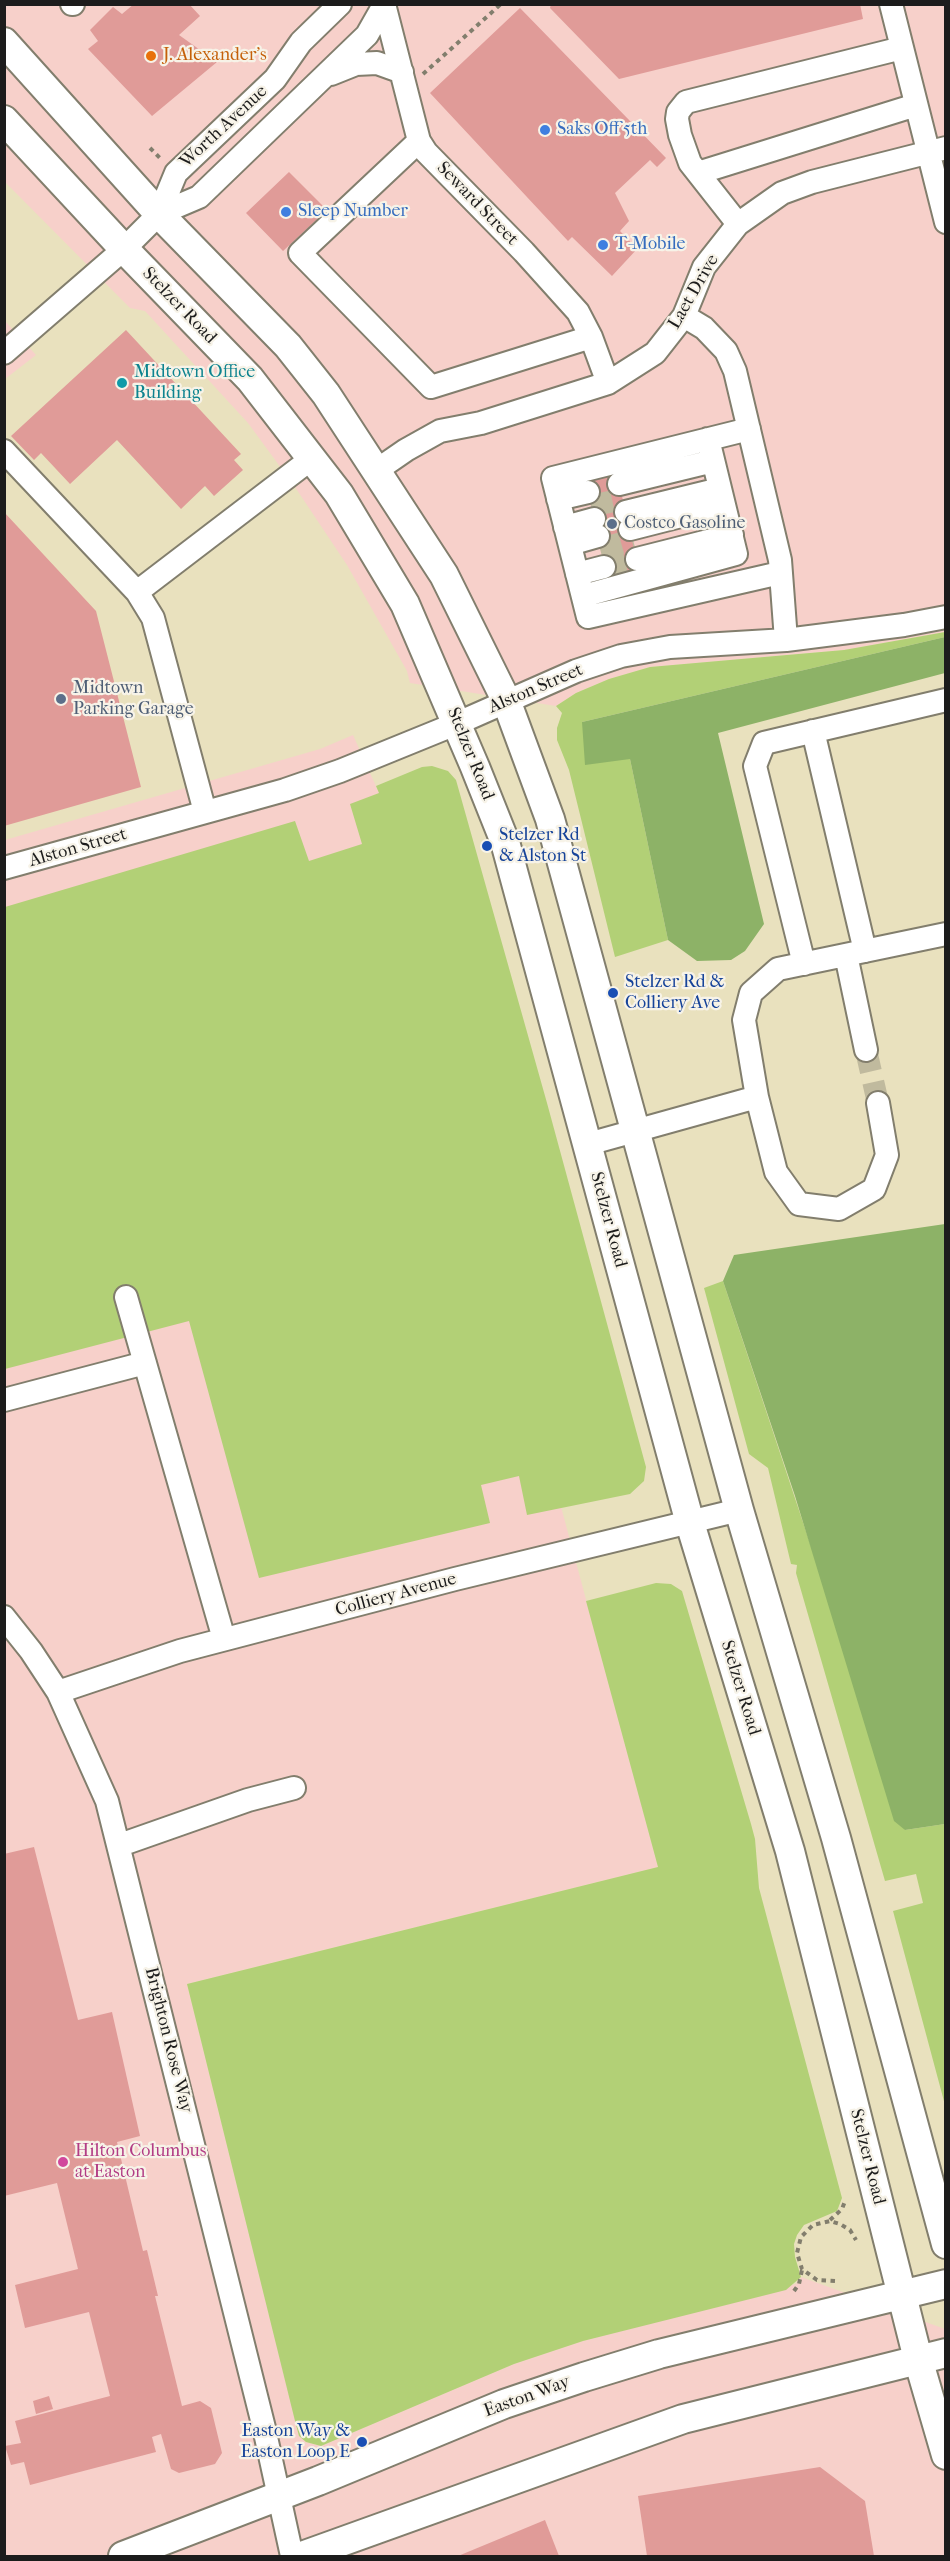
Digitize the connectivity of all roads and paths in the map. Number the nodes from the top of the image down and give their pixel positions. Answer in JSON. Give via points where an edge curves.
{"nodes":[{"id":1,"x":361,"y":4,"type":"edge"},
{"id":2,"x":501,"y":4,"type":"edge"},
{"id":3,"x":891,"y":4,"type":"edge"},
{"id":4,"x":345,"y":5,"type":"edge"},
{"id":5,"x":385,"y":5,"type":"edge"},
{"id":6,"x":4,"y":42,"type":"edge"},
{"id":7,"x":902,"y":48,"type":"junction"},
{"id":8,"x":410,"y":75,"type":"junction"},
{"id":9,"x":322,"y":78,"type":"junction"},
{"id":10,"x":916,"y":105,"type":"junction"},
{"id":11,"x":4,"y":120,"type":"edge"},
{"id":12,"x":419,"y":141,"type":"junction"},
{"id":13,"x":937,"y":150,"type":"edge"},
{"id":14,"x":698,"y":173,"type":"junction"},
{"id":15,"x":159,"y":214,"type":"junction"},
{"id":16,"x":945,"y":222,"type":"edge"},
{"id":17,"x":738,"y":224,"type":"junction"},
{"id":18,"x":124,"y":249,"type":"junction"},
{"id":19,"x":684,"y":316,"type":"junction"},
{"id":20,"x":591,"y":337,"type":"junction"},
{"id":21,"x":4,"y":353,"type":"edge"},
{"id":22,"x":608,"y":383,"type":"junction"},
{"id":23,"x":748,"y":429,"type":"junction"},
{"id":24,"x":4,"y":451,"type":"edge"},
{"id":25,"x":311,"y":459,"type":"junction"},
{"id":26,"x":377,"y":470,"type":"junction"},
{"id":27,"x":721,"y":491,"type":"junction"},
{"id":28,"x":628,"y":521,"type":"junction"},
{"id":29,"x":596,"y":528,"type":"junction"},
{"id":30,"x":569,"y":542,"type":"junction"},
{"id":31,"x":780,"y":573,"type":"junction"},
{"id":32,"x":137,"y":592,"type":"junction"},
{"id":33,"x":945,"y":617,"type":"edge"},
{"id":34,"x":786,"y":640,"type":"junction"},
{"id":35,"x":506,"y":700,"type":"junction"},
{"id":36,"x":945,"y":700,"type":"edge"},
{"id":37,"x":458,"y":723,"type":"junction"},
{"id":38,"x":813,"y":731,"type":"junction"},
{"id":39,"x":205,"y":812,"type":"junction"},
{"id":40,"x":4,"y":868,"type":"edge"},
{"id":41,"x":945,"y":934,"type":"edge"},
{"id":42,"x":855,"y":953,"type":"junction"},
{"id":43,"x":804,"y":964,"type":"junction"},
{"id":44,"x":866,"y":1050,"type":"tunnel mouth"},
{"id":45,"x":757,"y":1096,"type":"junction"},
{"id":46,"x":878,"y":1102,"type":"tunnel mouth"},
{"id":47,"x":636,"y":1131,"type":"junction"},
{"id":48,"x":588,"y":1144,"type":"junction"},
{"id":49,"x":126,"y":1297,"type":"dead end"},
{"id":50,"x":145,"y":1363,"type":"junction"},
{"id":51,"x":4,"y":1400,"type":"edge"},
{"id":52,"x":738,"y":1510,"type":"junction"},
{"id":53,"x":690,"y":1523,"type":"junction"},
{"id":54,"x":4,"y":1617,"type":"edge"},
{"id":55,"x":224,"y":1639,"type":"junction"},
{"id":56,"x":58,"y":1692,"type":"junction"},
{"id":57,"x":294,"y":1788,"type":"dead end"},
{"id":58,"x":120,"y":1845,"type":"junction"},
{"id":59,"x":845,"y":2200,"type":"dead end"},
{"id":60,"x":830,"y":2221,"type":"junction"},
{"id":61,"x":855,"y":2240,"type":"dead end"},
{"id":62,"x":945,"y":2244,"type":"edge"},
{"id":63,"x":802,"y":2269,"type":"junction"},
{"id":64,"x":835,"y":2281,"type":"dead end"},
{"id":65,"x":945,"y":2284,"type":"edge"},
{"id":66,"x":794,"y":2290,"type":"dead end"},
{"id":67,"x":902,"y":2295,"type":"junction"},
{"id":68,"x":932,"y":2356,"type":"edge"},
{"id":69,"x":945,"y":2455,"type":"edge"},
{"id":70,"x":280,"y":2496,"type":"junction"},
{"id":71,"x":123,"y":2556,"type":"edge"},
{"id":72,"x":291,"y":2556,"type":"edge"},
{"id":73,"x":302,"y":2556,"type":"edge"}],
"edges":[{"from":1,"to":5,"type":"street"},
{"from":2,"to":8,"type":"path"},
{"from":3,"to":7,"type":"street"},
{"from":4,"to":15,"type":"street","name":"Worth Avenue","via":[[301,42],[275,79],[176,172]]},
{"from":5,"to":8,"type":"street","name":"Seward Street"},
{"from":5,"to":9,"type":"street","name":"Worth Avenue","via":[[367,34]]},
{"from":6,"to":15,"type":"main road"},
{"from":7,"to":10,"type":"street"},
{"from":7,"to":14,"type":"street","via":[[686,102],[678,112],[678,127]]},
{"from":8,"to":9,"type":"street","name":"Worth Avenue","via":[[377,63],[356,64]]},
{"from":8,"to":12,"type":"street","name":"Seward Street"},
{"from":9,"to":15,"type":"street","name":"Worth Avenue","via":[[199,197]]},
{"from":10,"to":13,"type":"street"},
{"from":10,"to":14,"type":"street"},
{"from":11,"to":18,"type":"main road","name":"Stelzer Road"},
{"from":12,"to":20,"type":"street","name":"Seward Street","via":[[567,298]]},
{"from":12,"to":20,"type":"street","via":[[300,253],[431,387]]},
{"from":13,"to":16,"type":"street"},
{"from":13,"to":17,"type":"street","name":"Laet Drive","via":[[782,193]]},
{"from":14,"to":17,"type":"street"},
{"from":15,"to":18,"type":"street","name":"Worth Avenue"},
{"from":15,"to":26,"type":"main road","via":[[288,346]]},
{"from":17,"to":19,"type":"street","name":"Laet Drive","via":[[704,267]]},
{"from":18,"to":21,"type":"street","name":"Worth Avenue"},
{"from":18,"to":25,"type":"main road","name":"Stelzer Road","via":[[250,379]]},
{"from":19,"to":22,"type":"street","name":"Laet Drive","via":[[655,353]]},
{"from":19,"to":23,"type":"street","via":[[705,328],[726,351],[735,370]]},
{"from":20,"to":22,"type":"street","name":"Seward Street"},
{"from":22,"to":26,"type":"street","name":"Laet Drive","via":[[482,423],[440,431]]},
{"from":23,"to":27,"type":"street"},
{"from":23,"to":31,"type":"street"},
{"from":24,"to":32,"type":"street"},
{"from":25,"to":32,"type":"street"},
{"from":25,"to":37,"type":"main road","name":"Stelzer Road","via":[[339,494],[405,604]]},
{"from":26,"to":35,"type":"main road","via":[[444,575]]},
{"from":27,"to":28,"type":"street"},
{"from":27,"to":28,"type":"street"},
{"from":27,"to":28,"type":"street"},
{"from":27,"to":30,"type":"street","via":[[736,554]]},
{"from":27,"to":30,"type":"street","via":[[553,478]]},
{"from":29,"to":30,"type":"street"},
{"from":29,"to":30,"type":"street"},
{"from":29,"to":30,"type":"street"},
{"from":30,"to":31,"type":"street","via":[[588,617]]},
{"from":31,"to":34,"type":"street"},
{"from":32,"to":39,"type":"street","via":[[153,618]]},
{"from":33,"to":34,"type":"street","name":"Alston Street"},
{"from":34,"to":35,"type":"street","name":"Alston Street","via":[[670,647],[621,656],[576,670]]},
{"from":35,"to":37,"type":"street","name":"Alston Street"},
{"from":35,"to":47,"type":"main road","via":[[550,819]]},
{"from":36,"to":38,"type":"street"},
{"from":37,"to":39,"type":"street","name":"Alston Street","via":[[340,771]]},
{"from":37,"to":48,"type":"main road","name":"Stelzer Road","via":[[505,842]]},
{"from":38,"to":42,"type":"street"},
{"from":38,"to":43,"type":"street","via":[[764,743],[755,766]]},
{"from":39,"to":40,"type":"street","name":"Alston Street"},
{"from":41,"to":42,"type":"street"},
{"from":42,"to":43,"type":"street"},
{"from":42,"to":44,"type":"street"},
{"from":43,"to":45,"type":"street","via":[[778,969],[751,993],[744,1020]]},
{"from":45,"to":46,"type":"street","via":[[776,1172],[799,1204],[839,1209],[874,1189],[887,1155]]},
{"from":45,"to":47,"type":"street"},
{"from":47,"to":48,"type":"street"},
{"from":47,"to":52,"type":"main road"},
{"from":48,"to":53,"type":"main road","name":"Stelzer Road"},
{"from":49,"to":50,"type":"street"},
{"from":50,"to":51,"type":"street"},
{"from":50,"to":55,"type":"street"},
{"from":52,"to":53,"type":"street","name":"Colliery Avenue"},
{"from":52,"to":62,"type":"main road","via":[[836,1838]]},
{"from":53,"to":55,"type":"street","name":"Colliery Avenue"},
{"from":53,"to":67,"type":"main road","name":"Stelzer Road","via":[[790,1851]]},
{"from":54,"to":56,"type":"street","name":"Brighton Rose Way"},
{"from":55,"to":56,"type":"street","name":"Colliery Avenue"},
{"from":56,"to":58,"type":"street","name":"Brighton Rose Way","via":[[101,1784]]},
{"from":57,"to":58,"type":"street"},
{"from":58,"to":70,"type":"street","name":"Brighton Rose Way"},
{"from":59,"to":60,"type":"path"},
{"from":60,"to":61,"type":"path","via":[[850,2230]]},
{"from":60,"to":63,"type":"path","via":[[813,2225],[801,2237],[796,2253]]},
{"from":63,"to":64,"type":"path","via":[[817,2280]]},
{"from":63,"to":66,"type":"path"},
{"from":65,"to":67,"type":"main road","name":"Easton Way"},
{"from":67,"to":68,"type":"main road","name":"Stelzer Road"},
{"from":67,"to":70,"type":"main road","name":"Easton Way","via":[[659,2354],[584,2377],[504,2404]]},
{"from":68,"to":69,"type":"main road","name":"Stelzer Road"},
{"from":68,"to":73,"type":"main road","via":[[683,2419]]},
{"from":70,"to":71,"type":"main road","name":"Easton Way"},
{"from":70,"to":72,"type":"street","name":"Brighton Rose Way"}]}
